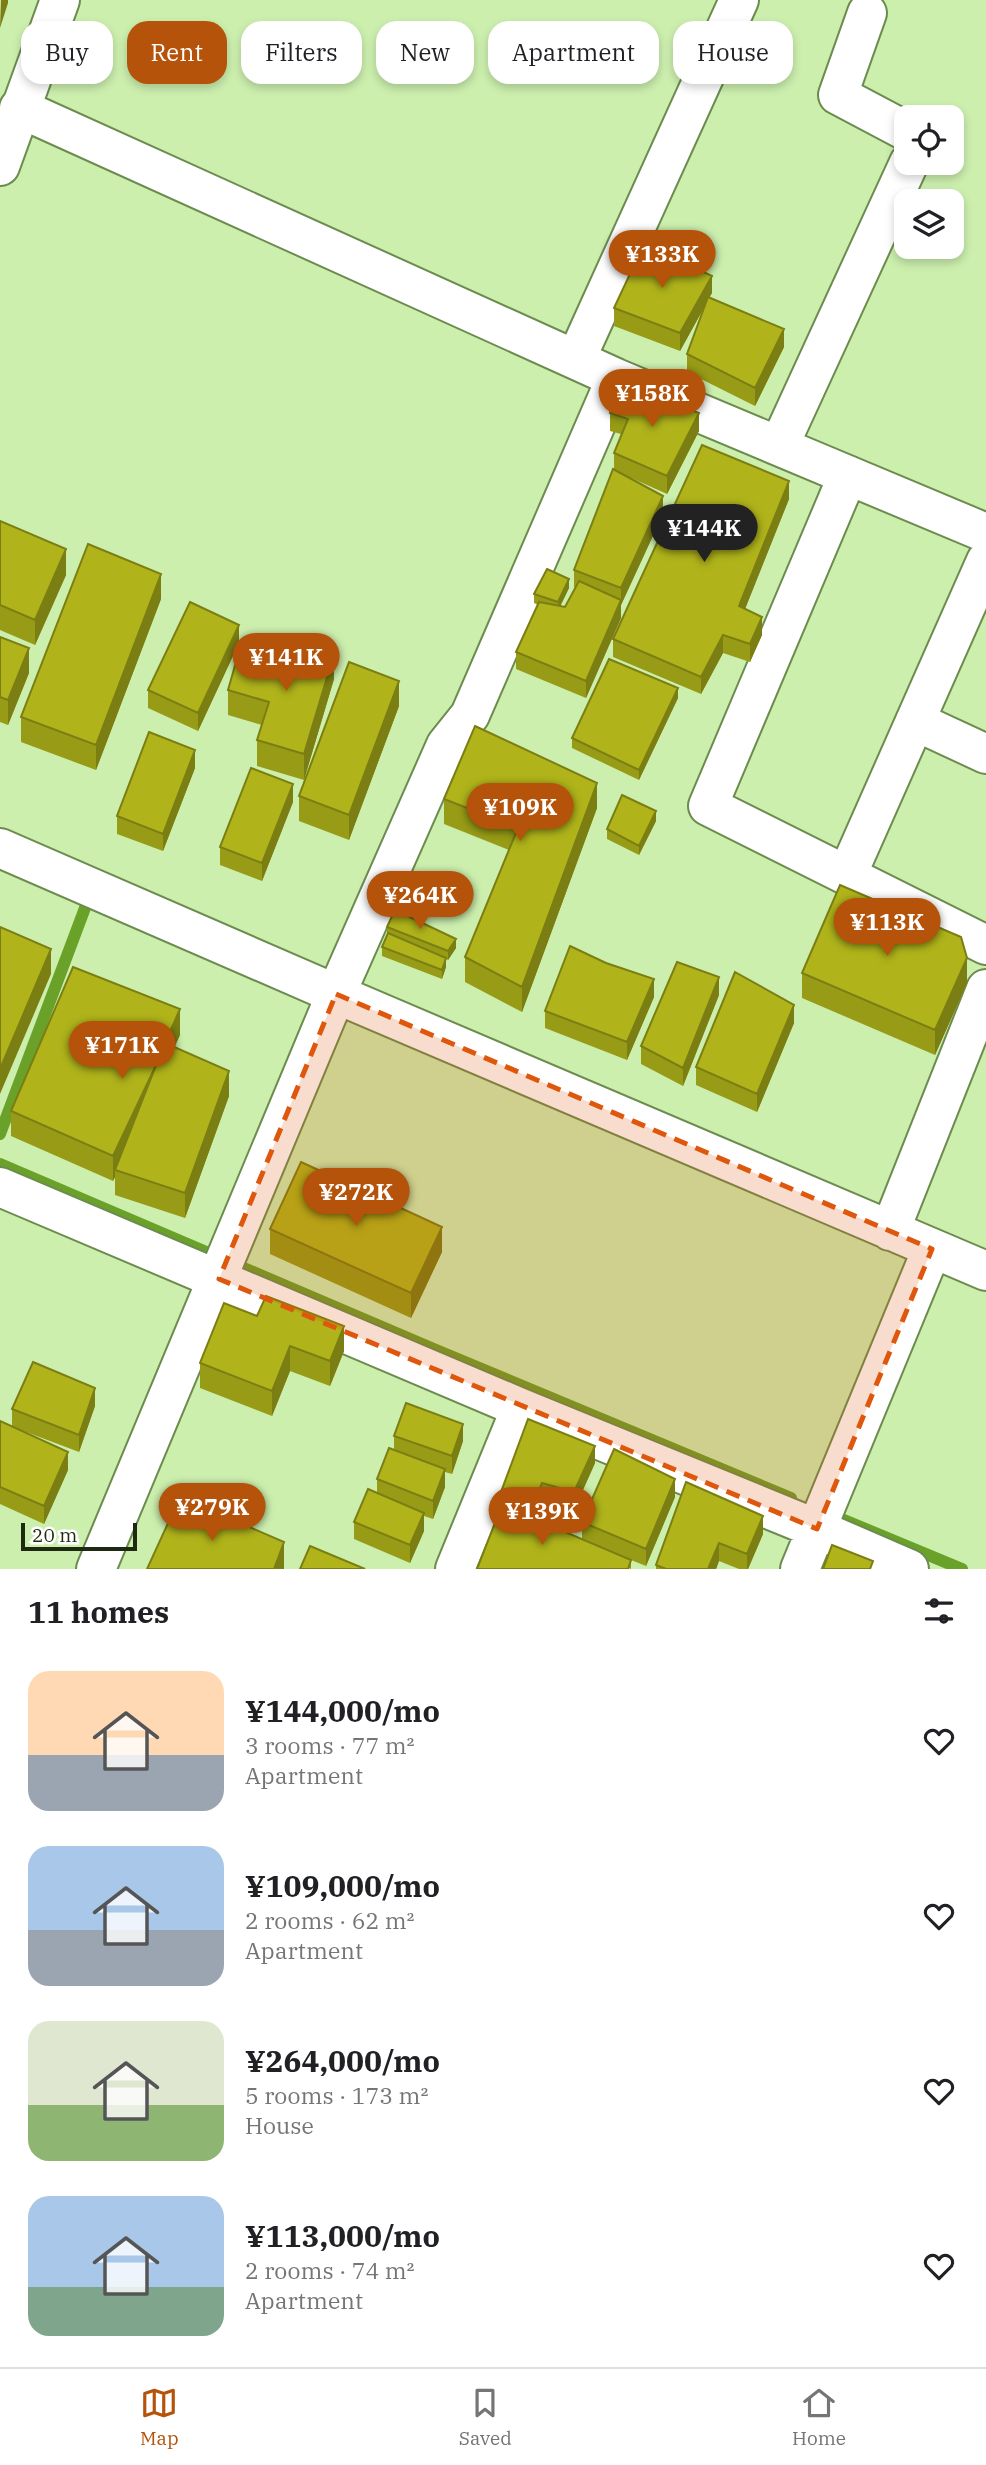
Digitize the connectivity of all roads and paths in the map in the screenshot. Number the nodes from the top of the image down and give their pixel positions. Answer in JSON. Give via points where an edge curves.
{"nodes":[{"id":1,"x":61,"y":0,"type":"edge"},
{"id":2,"x":739,"y":0,"type":"edge"},
{"id":3,"x":861,"y":4,"type":"edge"},
{"id":4,"x":19,"y":108,"type":"junction"},
{"id":5,"x":894,"y":125,"type":"edge"},
{"id":6,"x":0,"y":166,"type":"edge"},
{"id":7,"x":903,"y":175,"type":"edge"},
{"id":8,"x":576,"y":359,"type":"junction"},
{"id":9,"x":616,"y":378,"type":"junction"},
{"id":10,"x":779,"y":446,"type":"junction"},
{"id":11,"x":848,"y":475,"type":"junction"},
{"id":12,"x":986,"y":533,"type":"edge"},
{"id":13,"x":986,"y":561,"type":"edge"},
{"id":14,"x":915,"y":721,"type":"junction"},
{"id":15,"x":986,"y":754,"type":"edge"},
{"id":16,"x":0,"y":848,"type":"edge"},
{"id":17,"x":847,"y":875,"type":"junction"},
{"id":18,"x":986,"y":945,"type":"edge"},
{"id":19,"x":986,"y":989,"type":"edge"},
{"id":20,"x":336,"y":994,"type":"junction"},
{"id":21,"x":978,"y":1034,"type":"edge"},
{"id":22,"x":0,"y":1188,"type":"edge"},
{"id":23,"x":890,"y":1231,"type":"junction"},
{"id":24,"x":932,"y":1249,"type":"junction"},
{"id":25,"x":986,"y":1271,"type":"edge"},
{"id":26,"x":219,"y":1279,"type":"junction"},
{"id":27,"x":521,"y":1408,"type":"junction"},
{"id":28,"x":817,"y":1529,"type":"junction"},
{"id":29,"x":96,"y":1569,"type":"edge"},
{"id":30,"x":455,"y":1569,"type":"edge"},
{"id":31,"x":800,"y":1569,"type":"edge"},
{"id":32,"x":909,"y":1569,"type":"edge"}],
"edges":[{"from":1,"to":4,"type":"street"},
{"from":2,"to":8,"type":"street"},
{"from":3,"to":5,"type":"street","via":[[838,95]]},
{"from":4,"to":6,"type":"street"},
{"from":4,"to":8,"type":"street"},
{"from":7,"to":10,"type":"street"},
{"from":8,"to":9,"type":"street"},
{"from":9,"to":10,"type":"street"},
{"from":9,"to":20,"type":"street","via":[[470,715],[446,745]]},
{"from":10,"to":11,"type":"street"},
{"from":11,"to":12,"type":"street"},
{"from":11,"to":17,"type":"street","via":[[708,806]]},
{"from":13,"to":14,"type":"street"},
{"from":14,"to":15,"type":"street"},
{"from":14,"to":17,"type":"street"},
{"from":16,"to":20,"type":"street"},
{"from":17,"to":18,"type":"street"},
{"from":19,"to":21,"type":"street"},
{"from":20,"to":23,"type":"street"},
{"from":20,"to":26,"type":"street"},
{"from":21,"to":23,"type":"street"},
{"from":22,"to":26,"type":"street"},
{"from":23,"to":24,"type":"street"},
{"from":24,"to":25,"type":"street"},
{"from":24,"to":28,"type":"street"},
{"from":26,"to":27,"type":"street"},
{"from":26,"to":29,"type":"street"},
{"from":27,"to":28,"type":"street"},
{"from":27,"to":30,"type":"street"},
{"from":28,"to":31,"type":"street"},
{"from":28,"to":32,"type":"street"}]}
